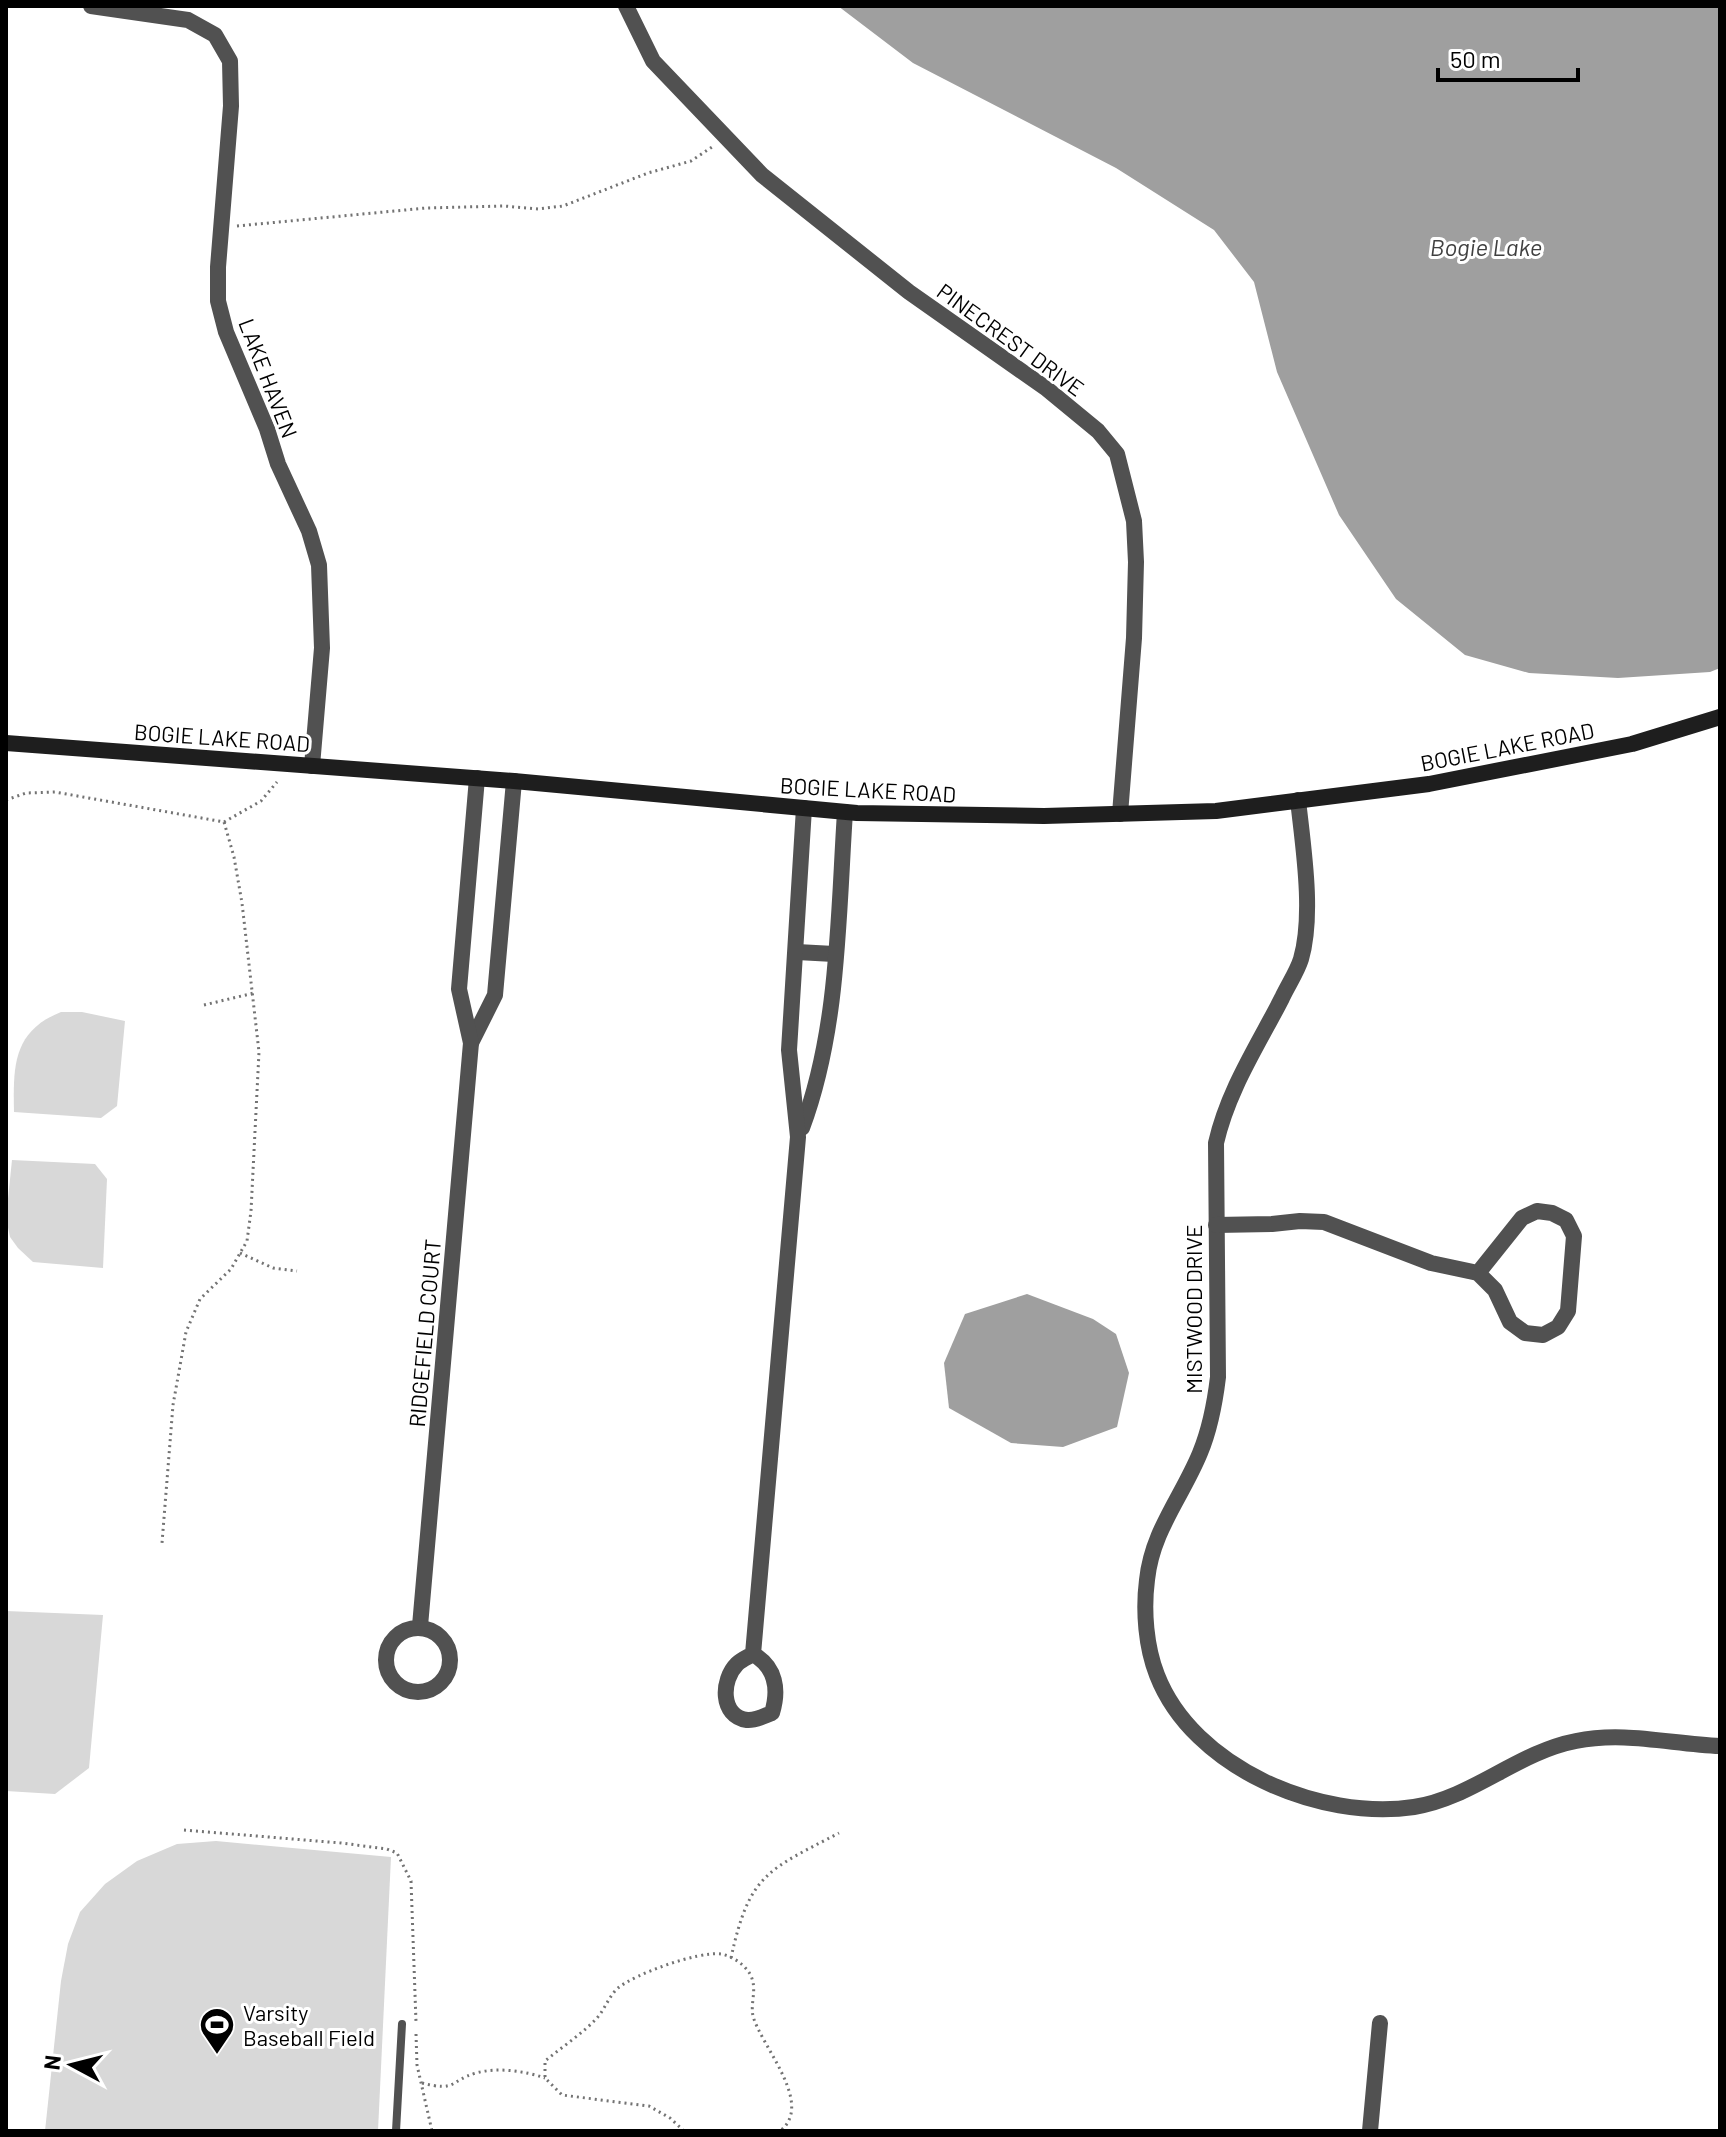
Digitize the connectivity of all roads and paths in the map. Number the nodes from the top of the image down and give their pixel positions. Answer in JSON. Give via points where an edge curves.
{"nodes":[{"id":1,"x":91,"y":6,"type":"edge"},
{"id":2,"x":626,"y":6,"type":"edge"},
{"id":3,"x":723,"y":135,"type":"junction"},
{"id":4,"x":221,"y":225,"type":"junction"},
{"id":5,"x":1720,"y":717,"type":"edge"},
{"id":6,"x":6,"y":743,"type":"edge"},
{"id":7,"x":291,"y":765,"type":"junction"},
{"id":8,"x":312,"y":766,"type":"junction"},
{"id":9,"x":477,"y":778,"type":"junction"},
{"id":10,"x":514,"y":781,"type":"junction"},
{"id":11,"x":6,"y":800,"type":"edge"},
{"id":12,"x":1298,"y":800,"type":"junction"},
{"id":13,"x":804,"y":808,"type":"junction"},
{"id":14,"x":845,"y":812,"type":"junction"},
{"id":15,"x":1120,"y":814,"type":"junction"},
{"id":16,"x":224,"y":822,"type":"junction"},
{"id":17,"x":797,"y":952,"type":"junction"},
{"id":18,"x":834,"y":954,"type":"junction"},
{"id":19,"x":254,"y":993,"type":"junction"},
{"id":20,"x":204,"y":1005,"type":"dead end"},
{"id":21,"x":471,"y":1043,"type":"junction"},
{"id":22,"x":798,"y":1137,"type":"junction"},
{"id":23,"x":1216,"y":1225,"type":"junction"},
{"id":24,"x":240,"y":1253,"type":"junction"},
{"id":25,"x":297,"y":1271,"type":"dead end"},
{"id":26,"x":1478,"y":1273,"type":"junction"},
{"id":27,"x":162,"y":1543,"type":"dead end"},
{"id":28,"x":420,"y":1626,"type":"dead end"},
{"id":29,"x":753,"y":1654,"type":"dead end"},
{"id":30,"x":1720,"y":1746,"type":"edge"},
{"id":31,"x":184,"y":1830,"type":"dead end"},
{"id":32,"x":839,"y":1833,"type":"dead end"},
{"id":33,"x":731,"y":1958,"type":"junction"},
{"id":34,"x":1380,"y":2023,"type":"dead end"},
{"id":35,"x":402,"y":2024,"type":"dead end"},
{"id":36,"x":545,"y":2078,"type":"junction"},
{"id":37,"x":421,"y":2083,"type":"junction"},
{"id":38,"x":396,"y":2131,"type":"edge"},
{"id":39,"x":432,"y":2131,"type":"edge"},
{"id":40,"x":684,"y":2131,"type":"edge"},
{"id":41,"x":780,"y":2131,"type":"edge"},
{"id":42,"x":1370,"y":2131,"type":"edge"}],
"edges":[{"from":1,"to":4,"type":"street","name":"LAKE HAVEN","via":[[188,20],[215,35],[230,61]]},
{"from":2,"to":3,"type":"street","name":"PINECREST DRIVE","via":[[653,61]]},
{"from":3,"to":4,"type":"path","via":[[702,156],[563,206],[426,208]]},
{"from":3,"to":15,"type":"street","name":"PINECREST DRIVE","via":[[762,175],[909,292],[1047,389],[1117,454],[1134,521],[1136,562]]},
{"from":4,"to":8,"type":"street","name":"LAKE HAVEN","via":[[218,301],[226,332],[319,565],[322,648]]},
{"from":5,"to":12,"type":"main road","name":"BOGIE LAKE ROAD","via":[[1632,744],[1429,784]]},
{"from":6,"to":7,"type":"main road","name":"BOGIE LAKE ROAD"},
{"from":7,"to":8,"type":"main road","name":"BOGIE LAKE ROAD"},
{"from":7,"to":16,"type":"path","via":[[261,801]]},
{"from":8,"to":9,"type":"main road","name":"BOGIE LAKE ROAD"},
{"from":9,"to":10,"type":"main road","name":"BOGIE LAKE ROAD"},
{"from":9,"to":21,"type":"street","name":"RIDGEFIELD COURT","via":[[459,989]]},
{"from":10,"to":13,"type":"main road","name":"BOGIE LAKE ROAD"},
{"from":10,"to":21,"type":"street","name":"RIDGEFIELD COURT","via":[[495,995]]},
{"from":11,"to":16,"type":"path","via":[[55,792]]},
{"from":12,"to":15,"type":"main road","name":"BOGIE LAKE ROAD","via":[[1216,811]]},
{"from":12,"to":23,"type":"street","name":"MISTWOOD DRIVE","via":[[1306,881],[1301,960],[1222,1116],[1216,1143]]},
{"from":13,"to":14,"type":"main road","name":"BOGIE LAKE ROAD"},
{"from":13,"to":17,"type":"street"},
{"from":14,"to":15,"type":"main road","name":"BOGIE LAKE ROAD","via":[[978,817]]},
{"from":14,"to":18,"type":"street"},
{"from":16,"to":19,"type":"path"},
{"from":17,"to":18,"type":"street"},
{"from":17,"to":22,"type":"street","via":[[789,1050]]},
{"from":18,"to":22,"type":"street","via":[[822,1057]]},
{"from":19,"to":20,"type":"path"},
{"from":19,"to":24,"type":"path","via":[[257,1100],[251,1211]]},
{"from":21,"to":28,"type":"street","name":"RIDGEFIELD COURT"},
{"from":22,"to":29,"type":"street"},
{"from":23,"to":26,"type":"street","via":[[1324,1222],[1431,1263]]},
{"from":23,"to":30,"type":"street","name":"MISTWOOD DRIVE","via":[[1219,1354],[1214,1405],[1201,1451],[1155,1539],[1145,1612],[1158,1678],[1215,1753],[1284,1790],[1372,1809],[1449,1797],[1573,1741],[1645,1738]]},
{"from":24,"to":25,"type":"path","via":[[273,1268]]},
{"from":24,"to":27,"type":"path","via":[[200,1299],[186,1332],[173,1405]]},
{"from":26,"to":26,"type":"street","via":[[1495,1290],[1510,1322],[1525,1333],[1543,1335],[1558,1327],[1568,1311],[1574,1236],[1566,1220],[1537,1211],[1522,1218]]},
{"from":31,"to":37,"type":"path","via":[[397,1853],[411,1881]]},
{"from":32,"to":33,"type":"path","via":[[760,1880],[739,1921]]},
{"from":33,"to":36,"type":"path","via":[[720,1954],[679,1959],[619,1988],[598,2017],[545,2061]]},
{"from":33,"to":41,"type":"path","via":[[750,1974],[753,2015],[790,2090],[791,2113]]},
{"from":34,"to":42,"type":"street"},
{"from":35,"to":38,"type":"lane"},
{"from":36,"to":37,"type":"path","via":[[495,2070],[446,2088]]},
{"from":36,"to":40,"type":"path","via":[[562,2095],[649,2106]]},
{"from":37,"to":39,"type":"path"}]}
